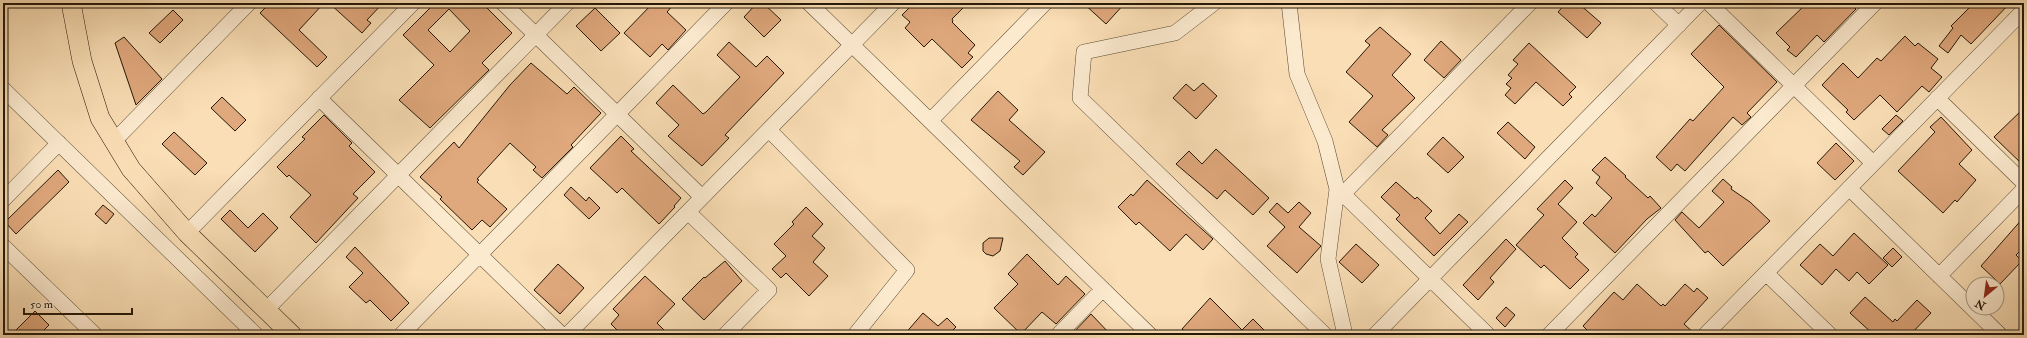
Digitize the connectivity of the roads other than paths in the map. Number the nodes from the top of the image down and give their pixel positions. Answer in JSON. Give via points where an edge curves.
{"nodes":[{"id":1,"x":71,"y":3,"type":"edge"},
{"id":2,"x":249,"y":3,"type":"edge"},
{"id":3,"x":413,"y":3,"type":"edge"},
{"id":4,"x":503,"y":3,"type":"edge"},
{"id":5,"x":567,"y":3,"type":"edge"},
{"id":6,"x":726,"y":3,"type":"edge"},
{"id":7,"x":809,"y":3,"type":"edge"},
{"id":8,"x":893,"y":3,"type":"edge"},
{"id":9,"x":1045,"y":3,"type":"edge"},
{"id":10,"x":1214,"y":3,"type":"edge"},
{"id":11,"x":1288,"y":3,"type":"edge"},
{"id":12,"x":1530,"y":3,"type":"edge"},
{"id":13,"x":1656,"y":3,"type":"edge"},
{"id":14,"x":1700,"y":3,"type":"edge"},
{"id":15,"x":1709,"y":3,"type":"edge"},
{"id":16,"x":1875,"y":3,"type":"edge"},
{"id":17,"x":2021,"y":19,"type":"edge"},
{"id":18,"x":1678,"y":25,"type":"junction"},
{"id":19,"x":536,"y":35,"type":"junction"},
{"id":20,"x":852,"y":45,"type":"junction"},
{"id":21,"x":1794,"y":86,"type":"junction"},
{"id":22,"x":3,"y":89,"type":"edge"},
{"id":23,"x":319,"y":98,"type":"junction"},
{"id":24,"x":1937,"y":98,"type":"junction"},
{"id":25,"x":617,"y":114,"type":"junction"},
{"id":26,"x":930,"y":121,"type":"junction"},
{"id":27,"x":769,"y":130,"type":"junction"},
{"id":28,"x":114,"y":141,"type":"junction"},
{"id":29,"x":59,"y":143,"type":"junction"},
{"id":30,"x":1873,"y":163,"type":"junction"},
{"id":31,"x":398,"y":175,"type":"junction"},
{"id":32,"x":2024,"y":183,"type":"edge"},
{"id":33,"x":1849,"y":188,"type":"junction"},
{"id":34,"x":2024,"y":189,"type":"edge"},
{"id":35,"x":702,"y":197,"type":"junction"},
{"id":36,"x":3,"y":200,"type":"edge"},
{"id":37,"x":688,"y":212,"type":"junction"},
{"id":38,"x":187,"y":233,"type":"junction"},
{"id":39,"x":3,"y":246,"type":"edge"},
{"id":40,"x":480,"y":254,"type":"junction"},
{"id":41,"x":1766,"y":272,"type":"junction"},
{"id":42,"x":1939,"y":276,"type":"junction"},
{"id":43,"x":1430,"y":279,"type":"junction"},
{"id":44,"x":1103,"y":289,"type":"junction"},
{"id":45,"x":266,"y":310,"type":"junction"},
{"id":46,"x":95,"y":335,"type":"edge"},
{"id":47,"x":256,"y":335,"type":"edge"},
{"id":48,"x":292,"y":335,"type":"edge"},
{"id":49,"x":401,"y":335,"type":"edge"},
{"id":50,"x":562,"y":335,"type":"edge"},
{"id":51,"x":567,"y":335,"type":"edge"},
{"id":52,"x":725,"y":335,"type":"edge"},
{"id":53,"x":856,"y":335,"type":"edge"},
{"id":54,"x":1058,"y":335,"type":"edge"},
{"id":55,"x":1150,"y":335,"type":"edge"},
{"id":56,"x":1325,"y":335,"type":"edge"},
{"id":57,"x":1345,"y":335,"type":"edge"},
{"id":58,"x":1375,"y":335,"type":"edge"},
{"id":59,"x":1488,"y":335,"type":"edge"},
{"id":60,"x":1549,"y":335,"type":"edge"},
{"id":61,"x":1705,"y":335,"type":"edge"},
{"id":62,"x":1830,"y":335,"type":"edge"},
{"id":63,"x":2000,"y":335,"type":"edge"}],
"edges":[{"from":1,"to":28,"type":"main road","via":[[84,68],[100,118]]},
{"from":2,"to":28,"type":"street"},
{"from":3,"to":23,"type":"street"},
{"from":4,"to":19,"type":"street"},
{"from":5,"to":19,"type":"street"},
{"from":6,"to":25,"type":"street"},
{"from":7,"to":20,"type":"street"},
{"from":8,"to":20,"type":"street"},
{"from":9,"to":26,"type":"street"},
{"from":10,"to":56,"type":"street","via":[[1175,33],[1084,52],[1080,98]]},
{"from":11,"to":57,"type":"street","via":[[1296,74],[1325,141],[1337,189],[1328,259]]},
{"from":12,"to":43,"type":"street","via":[[1343,194]]},
{"from":13,"to":18,"type":"street"},
{"from":14,"to":18,"type":"street"},
{"from":15,"to":21,"type":"street"},
{"from":16,"to":21,"type":"street"},
{"from":17,"to":24,"type":"street"},
{"from":18,"to":43,"type":"street"},
{"from":19,"to":25,"type":"street"},
{"from":19,"to":31,"type":"street"},
{"from":20,"to":26,"type":"street"},
{"from":20,"to":27,"type":"street"},
{"from":21,"to":30,"type":"street"},
{"from":21,"to":60,"type":"street"},
{"from":22,"to":29,"type":"street"},
{"from":23,"to":31,"type":"street"},
{"from":23,"to":38,"type":"street"},
{"from":24,"to":30,"type":"street"},
{"from":24,"to":32,"type":"street"},
{"from":25,"to":35,"type":"street"},
{"from":25,"to":40,"type":"street"},
{"from":26,"to":44,"type":"street"},
{"from":27,"to":35,"type":"street"},
{"from":27,"to":53,"type":"street","via":[[907,270]]},
{"from":28,"to":38,"type":"main road","via":[[131,169]]},
{"from":29,"to":36,"type":"street"},
{"from":29,"to":47,"type":"street"},
{"from":30,"to":33,"type":"street"},
{"from":31,"to":40,"type":"street"},
{"from":31,"to":45,"type":"street"},
{"from":33,"to":41,"type":"street"},
{"from":33,"to":42,"type":"street"},
{"from":34,"to":42,"type":"street"},
{"from":35,"to":37,"type":"street"},
{"from":37,"to":51,"type":"street"},
{"from":37,"to":52,"type":"street","via":[[769,290]]},
{"from":38,"to":45,"type":"main road"},
{"from":39,"to":46,"type":"street"},
{"from":40,"to":49,"type":"street"},
{"from":40,"to":50,"type":"street"},
{"from":41,"to":61,"type":"street"},
{"from":41,"to":62,"type":"street"},
{"from":42,"to":63,"type":"street"},
{"from":43,"to":58,"type":"street"},
{"from":43,"to":59,"type":"street"},
{"from":44,"to":54,"type":"street"},
{"from":44,"to":55,"type":"street"},
{"from":45,"to":48,"type":"main road"}]}
